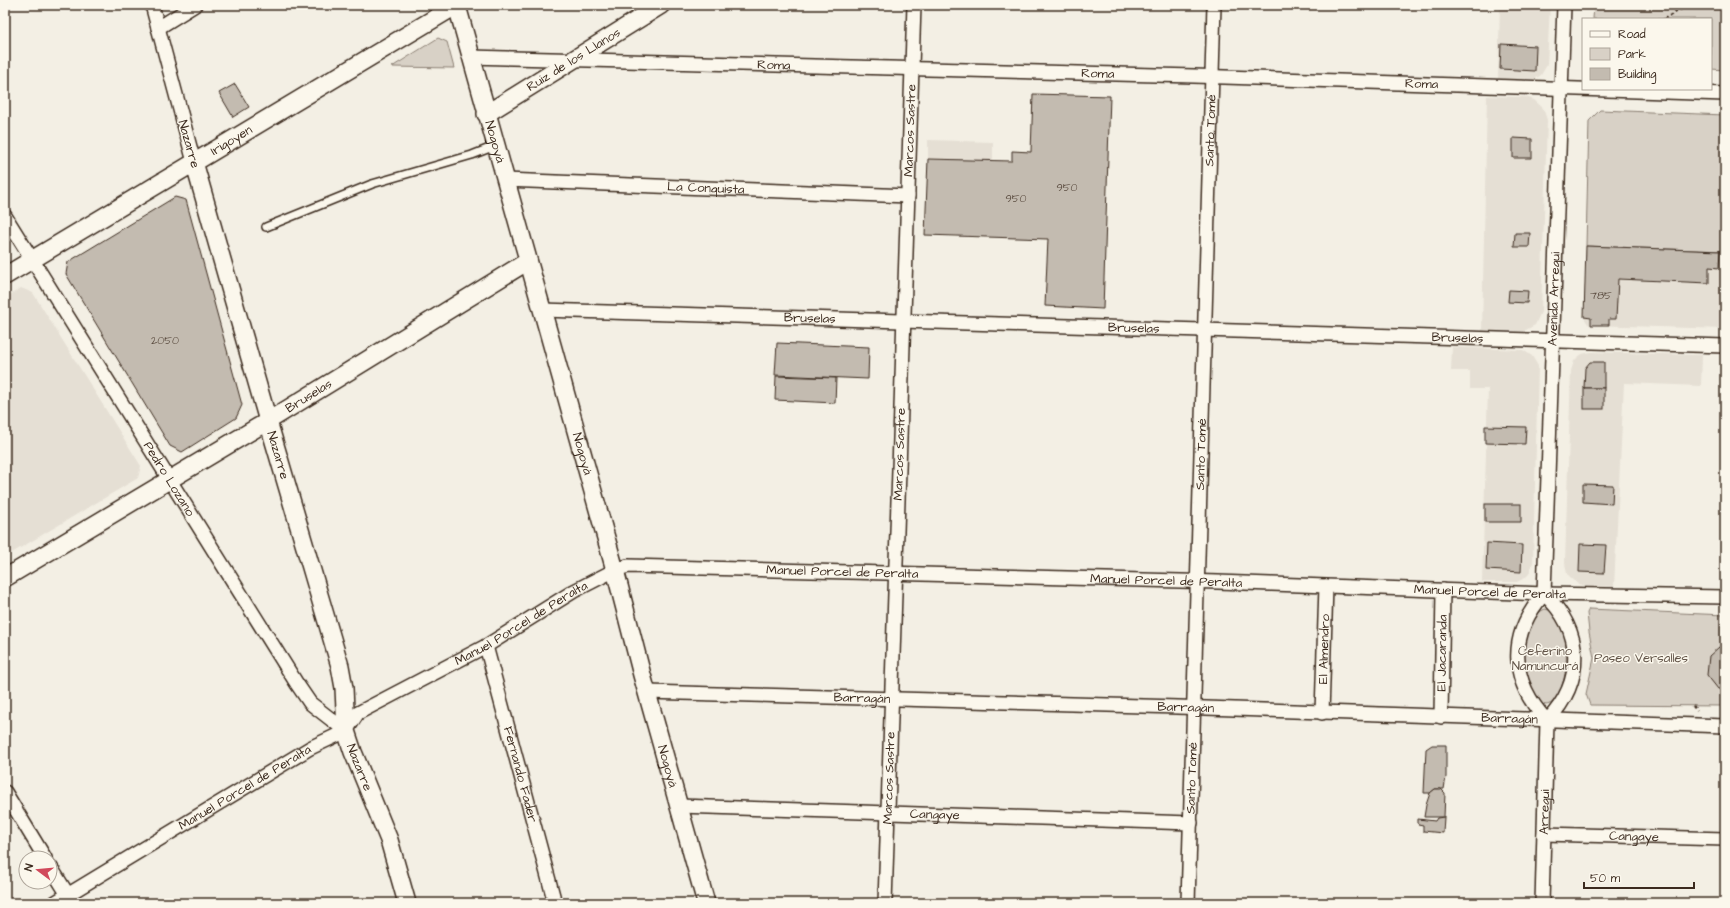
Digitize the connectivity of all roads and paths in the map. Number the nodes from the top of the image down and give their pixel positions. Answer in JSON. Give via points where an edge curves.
{"nodes":[{"id":1,"x":152,"y":5,"type":"edge"},
{"id":2,"x":195,"y":5,"type":"edge"},
{"id":3,"x":457,"y":5,"type":"edge"},
{"id":4,"x":661,"y":5,"type":"edge"},
{"id":5,"x":914,"y":5,"type":"edge"},
{"id":6,"x":1214,"y":5,"type":"edge"},
{"id":7,"x":1564,"y":5,"type":"edge"},
{"id":8,"x":1688,"y":5,"type":"edge"},
{"id":9,"x":1666,"y":18,"type":"edge"},
{"id":10,"x":158,"y":28,"type":"junction"},
{"id":11,"x":471,"y":57,"type":"junction"},
{"id":12,"x":572,"y":60,"type":"junction"},
{"id":13,"x":912,"y":68,"type":"junction"},
{"id":14,"x":1212,"y":77,"type":"junction"},
{"id":15,"x":1561,"y":88,"type":"junction"},
{"id":16,"x":1582,"y":89,"type":"edge"},
{"id":17,"x":1616,"y":90,"type":"edge"},
{"id":18,"x":1725,"y":94,"type":"edge"},
{"id":19,"x":486,"y":114,"type":"junction"},
{"id":20,"x":495,"y":146,"type":"junction"},
{"id":21,"x":194,"y":162,"type":"junction"},
{"id":22,"x":505,"y":180,"type":"junction"},
{"id":23,"x":908,"y":196,"type":"junction"},
{"id":24,"x":5,"y":216,"type":"edge"},
{"id":25,"x":266,"y":228,"type":"dead end"},
{"id":26,"x":33,"y":259,"type":"junction"},
{"id":27,"x":528,"y":261,"type":"junction"},
{"id":28,"x":5,"y":276,"type":"edge"},
{"id":29,"x":542,"y":310,"type":"junction"},
{"id":30,"x":904,"y":322,"type":"junction"},
{"id":31,"x":1205,"y":331,"type":"junction"},
{"id":32,"x":1553,"y":341,"type":"junction"},
{"id":33,"x":1725,"y":346,"type":"edge"},
{"id":34,"x":268,"y":421,"type":"junction"},
{"id":35,"x":168,"y":480,"type":"junction"},
{"id":36,"x":615,"y":570,"type":"junction"},
{"id":37,"x":895,"y":574,"type":"junction"},
{"id":38,"x":5,"y":578,"type":"edge"},
{"id":39,"x":1197,"y":582,"type":"junction"},
{"id":40,"x":1326,"y":586,"type":"junction"},
{"id":41,"x":1443,"y":590,"type":"junction"},
{"id":42,"x":1544,"y":594,"type":"junction"},
{"id":43,"x":1725,"y":597,"type":"edge"},
{"id":44,"x":486,"y":646,"type":"junction"},
{"id":45,"x":647,"y":692,"type":"junction"},
{"id":46,"x":891,"y":699,"type":"junction"},
{"id":47,"x":1195,"y":708,"type":"junction"},
{"id":48,"x":1322,"y":713,"type":"junction"},
{"id":49,"x":1440,"y":717,"type":"junction"},
{"id":50,"x":1547,"y":721,"type":"junction"},
{"id":51,"x":1725,"y":726,"type":"edge"},
{"id":52,"x":346,"y":731,"type":"junction"},
{"id":53,"x":5,"y":792,"type":"edge"},
{"id":54,"x":678,"y":806,"type":"junction"},
{"id":55,"x":888,"y":814,"type":"junction"},
{"id":56,"x":1191,"y":823,"type":"junction"},
{"id":57,"x":1544,"y":834,"type":"junction"},
{"id":58,"x":1725,"y":839,"type":"edge"},
{"id":59,"x":40,"y":850,"type":"edge"},
{"id":60,"x":58,"y":879,"type":"edge"},
{"id":61,"x":70,"y":899,"type":"edge"},
{"id":62,"x":54,"y":903,"type":"edge"},
{"id":63,"x":407,"y":903,"type":"edge"},
{"id":64,"x":555,"y":903,"type":"edge"},
{"id":65,"x":706,"y":903,"type":"edge"},
{"id":66,"x":885,"y":903,"type":"edge"},
{"id":67,"x":1188,"y":903,"type":"edge"},
{"id":68,"x":1542,"y":903,"type":"edge"}],
"edges":[{"from":1,"to":10,"type":"street","name":"Nazarre"},
{"from":2,"to":10,"type":"street"},
{"from":3,"to":11,"type":"street","name":"Nogoyá"},
{"from":3,"to":21,"type":"street","name":"Irigoyen"},
{"from":4,"to":12,"type":"street","name":"Ruiz de los Llanos"},
{"from":5,"to":13,"type":"street","name":"Marcos Sastre"},
{"from":6,"to":14,"type":"street","name":"Santo Tomé"},
{"from":7,"to":15,"type":"street","name":"Avenida Arregui"},
{"from":8,"to":9,"type":"path"},
{"from":10,"to":21,"type":"street","name":"Nazarre"},
{"from":11,"to":12,"type":"street","name":"Roma"},
{"from":11,"to":19,"type":"street","name":"Nogoyá"},
{"from":12,"to":13,"type":"street","name":"Roma"},
{"from":12,"to":19,"type":"street","name":"Ruiz de los Llanos"},
{"from":13,"to":14,"type":"street","name":"Roma"},
{"from":13,"to":23,"type":"street","name":"Marcos Sastre"},
{"from":14,"to":15,"type":"street","name":"Roma"},
{"from":14,"to":31,"type":"street","name":"Santo Tomé"},
{"from":15,"to":16,"type":"street","name":"Roma"},
{"from":15,"to":32,"type":"street","name":"Avenida Arregui"},
{"from":17,"to":18,"type":"street","name":"Roma"},
{"from":19,"to":20,"type":"street","name":"Nogoyá"},
{"from":20,"to":22,"type":"street","name":"Nogoyá"},
{"from":20,"to":25,"type":"lane","via":[[372,184]]},
{"from":21,"to":26,"type":"street","name":"Irigoyen"},
{"from":21,"to":34,"type":"street","name":"Nazarre"},
{"from":22,"to":23,"type":"street","name":"La Conquista"},
{"from":22,"to":27,"type":"street","name":"Nogoyá"},
{"from":23,"to":30,"type":"street","name":"Marcos Sastre"},
{"from":24,"to":26,"type":"street","name":"Pedro Lozano"},
{"from":26,"to":28,"type":"street","name":"Irigoyen"},
{"from":26,"to":35,"type":"street","name":"Pedro Lozano"},
{"from":27,"to":29,"type":"street","name":"Nogoyá"},
{"from":27,"to":34,"type":"street","name":"Bruselas"},
{"from":29,"to":30,"type":"street","name":"Bruselas"},
{"from":29,"to":36,"type":"street","name":"Nogoyá"},
{"from":30,"to":31,"type":"street","name":"Bruselas"},
{"from":30,"to":37,"type":"street","name":"Marcos Sastre"},
{"from":31,"to":32,"type":"street","name":"Bruselas"},
{"from":31,"to":39,"type":"street","name":"Santo Tomé"},
{"from":32,"to":33,"type":"street","name":"Bruselas"},
{"from":32,"to":42,"type":"street","name":"Avenida Arregui"},
{"from":34,"to":35,"type":"street","name":"Bruselas"},
{"from":34,"to":52,"type":"street","name":"Nazarre","via":[[340,666]]},
{"from":35,"to":38,"type":"street","name":"Bruselas"},
{"from":35,"to":52,"type":"street","name":"Pedro Lozano","via":[[310,703]]},
{"from":36,"to":37,"type":"street","name":"Manuel Porcel de Peralta","via":[[628,566]]},
{"from":36,"to":44,"type":"street","name":"Manuel Porcel de Peralta","via":[[574,591]]},
{"from":36,"to":45,"type":"street","name":"Nogoyá"},
{"from":37,"to":39,"type":"street","name":"Manuel Porcel de Peralta"},
{"from":37,"to":46,"type":"street","name":"Marcos Sastre"},
{"from":39,"to":40,"type":"street","name":"Manuel Porcel de Peralta"},
{"from":39,"to":47,"type":"street","name":"Santo Tomé"},
{"from":40,"to":41,"type":"street","name":"Manuel Porcel de Peralta"},
{"from":40,"to":48,"type":"street","name":"El Almendro"},
{"from":41,"to":42,"type":"street","name":"Manuel Porcel de Peralta"},
{"from":41,"to":49,"type":"street","name":"El Jacaranda"},
{"from":42,"to":43,"type":"street","name":"Manuel Porcel de Peralta"},
{"from":42,"to":50,"type":"street","via":[[1526,619],[1518,649],[1518,665],[1527,696]]},
{"from":42,"to":50,"type":"street","via":[[1562,613],[1568,625],[1575,664],[1566,695]]},
{"from":44,"to":52,"type":"street","name":"Manuel Porcel de Peralta","via":[[358,713]]},
{"from":44,"to":64,"type":"street","name":"Fernando Fader"},
{"from":45,"to":46,"type":"street","name":"Barragán"},
{"from":45,"to":54,"type":"street","name":"Nogoyá"},
{"from":46,"to":47,"type":"street","name":"Barragán"},
{"from":46,"to":55,"type":"street","name":"Marcos Sastre"},
{"from":47,"to":48,"type":"street","name":"Barragán"},
{"from":47,"to":56,"type":"street","name":"Santo Tomé"},
{"from":48,"to":49,"type":"street","name":"Barragán"},
{"from":49,"to":50,"type":"street","name":"Barragán"},
{"from":50,"to":51,"type":"street","name":"Barragán"},
{"from":50,"to":57,"type":"street","name":"Arregui"},
{"from":52,"to":61,"type":"street","name":"Manuel Porcel de Peralta","via":[[310,748]]},
{"from":52,"to":63,"type":"street","name":"Nazarre","via":[[389,840]]},
{"from":53,"to":59,"type":"street"},
{"from":54,"to":55,"type":"street","name":"Cangaye"},
{"from":54,"to":65,"type":"street","name":"Nogoyá"},
{"from":55,"to":56,"type":"street","name":"Cangaye"},
{"from":55,"to":66,"type":"street","name":"Marcos Sastre"},
{"from":56,"to":67,"type":"street","name":"Santo Tomé"},
{"from":57,"to":58,"type":"street","name":"Cangaye"},
{"from":57,"to":68,"type":"street","name":"Arregui"},
{"from":60,"to":61,"type":"street"},
{"from":61,"to":62,"type":"street","name":"Manuel Porcel de Peralta"}]}
